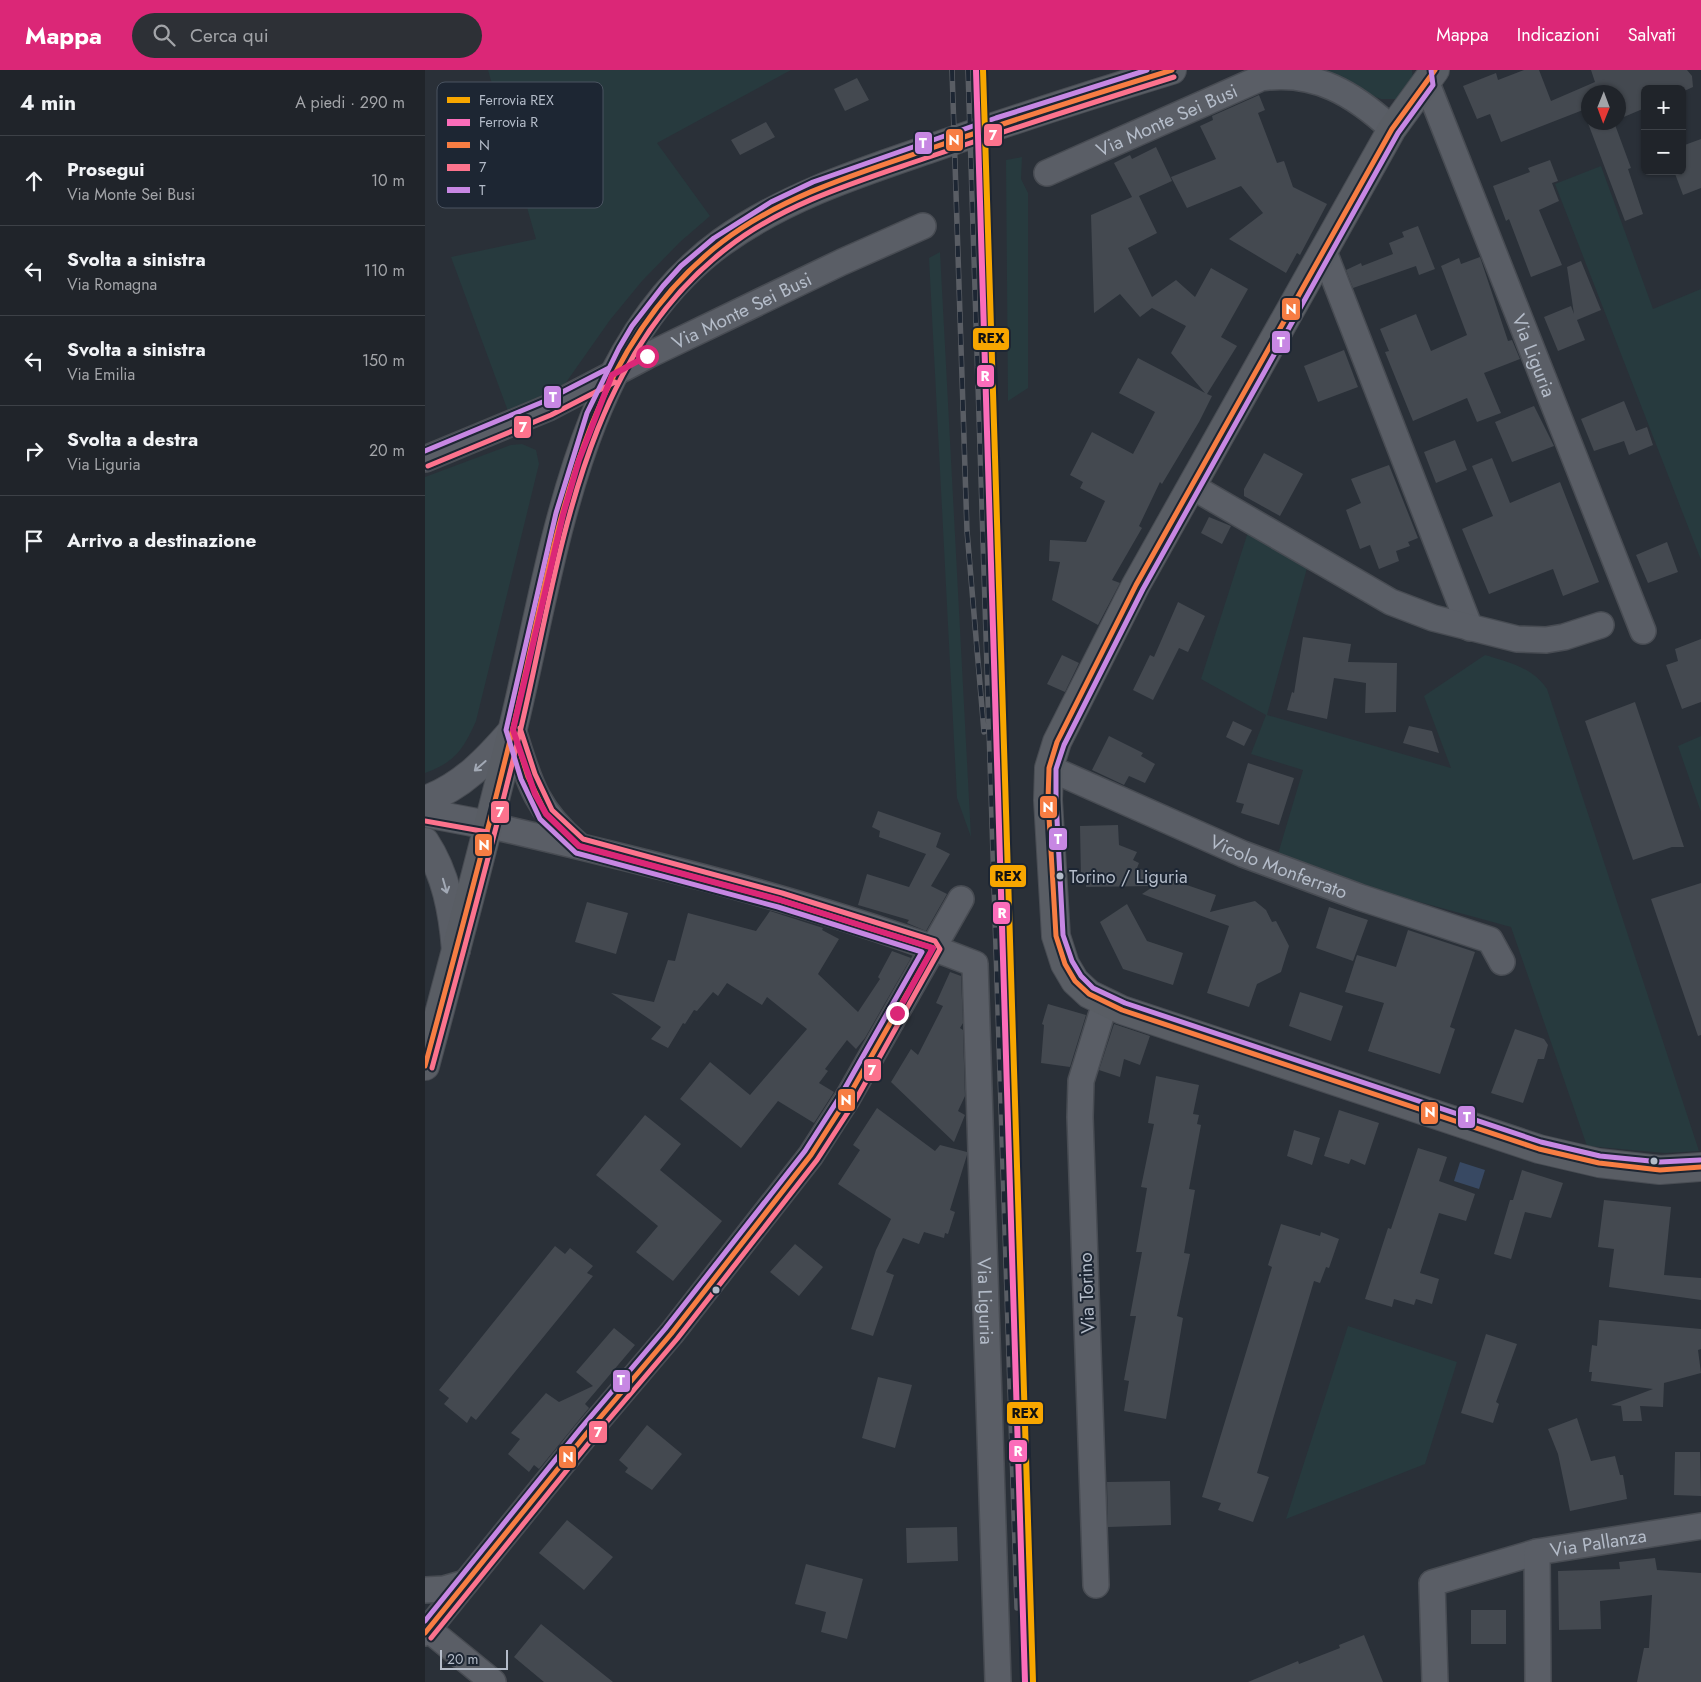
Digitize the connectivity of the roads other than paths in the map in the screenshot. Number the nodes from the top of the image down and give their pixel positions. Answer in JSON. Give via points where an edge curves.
{"nodes":[{"id":1,"x":1172,"y":70,"type":"edge"},
{"id":2,"x":1428,"y":74,"type":"edge"},
{"id":3,"x":1393,"y":129,"type":"junction"},
{"id":4,"x":1047,"y":173,"type":"dead end"},
{"id":5,"x":923,"y":226,"type":"dead end"},
{"id":6,"x":1324,"y":252,"type":"junction"},
{"id":7,"x":612,"y":375,"type":"junction"},
{"id":8,"x":425,"y":459,"type":"edge"},
{"id":9,"x":1193,"y":487,"type":"junction"},
{"id":10,"x":1601,"y":625,"type":"dead end"},
{"id":11,"x":1470,"y":628,"type":"junction"},
{"id":12,"x":1643,"y":630,"type":"dead end"},
{"id":13,"x":513,"y":730,"type":"junction"},
{"id":14,"x":1049,"y":768,"type":"junction"},
{"id":15,"x":425,"y":800,"type":"edge"},
{"id":16,"x":425,"y":813,"type":"edge"},
{"id":17,"x":488,"y":825,"type":"junction"},
{"id":18,"x":425,"y":842,"type":"edge"},
{"id":19,"x":579,"y":846,"type":"junction"},
{"id":20,"x":961,"y":899,"type":"dead end"},
{"id":21,"x":933,"y":948,"type":"junction"},
{"id":22,"x":456,"y":951,"type":"junction"},
{"id":23,"x":1502,"y":962,"type":"dead end"},
{"id":24,"x":1105,"y":1003,"type":"junction"},
{"id":25,"x":425,"y":1066,"type":"edge"},
{"id":26,"x":1701,"y":1167,"type":"edge"},
{"id":27,"x":1701,"y":1526,"type":"edge"},
{"id":28,"x":1537,"y":1552,"type":"junction"},
{"id":29,"x":465,"y":1584,"type":"junction"},
{"id":30,"x":1096,"y":1585,"type":"dead end"},
{"id":31,"x":425,"y":1590,"type":"edge"},
{"id":32,"x":426,"y":1631,"type":"edge"},
{"id":33,"x":493,"y":1682,"type":"edge"},
{"id":34,"x":998,"y":1682,"type":"edge"},
{"id":35,"x":1435,"y":1682,"type":"edge"},
{"id":36,"x":1538,"y":1682,"type":"edge"}],
"edges":[{"from":1,"to":7,"type":"main road","via":[[882,165],[815,189],[775,208],[719,244],[686,272],[638,330]]},
{"from":2,"to":3,"type":"main road","name":"Via Liguria"},
{"from":2,"to":12,"type":"street","name":"Via Liguria"},
{"from":3,"to":4,"type":"street","name":"Via Monte Sei Busi","via":[[1329,83],[1314,77],[1279,74],[1261,78]]},
{"from":3,"to":6,"type":"main road","name":"Via Liguria"},
{"from":5,"to":7,"type":"street","name":"Via Monte Sei Busi","via":[[842,262]]},
{"from":6,"to":9,"type":"main road","name":"Via Liguria"},
{"from":6,"to":11,"type":"street"},
{"from":7,"to":8,"type":"street","name":"Via Monte Sei Busi","via":[[548,408]]},
{"from":7,"to":13,"type":"main road","via":[[582,452],[566,505]]},
{"from":9,"to":11,"type":"street","via":[[1391,602]]},
{"from":9,"to":14,"type":"main road","name":"Via Liguria","via":[[1136,585],[1077,700],[1057,742]]},
{"from":10,"to":11,"type":"street","via":[[1546,640],[1517,639]]},
{"from":13,"to":15,"type":"street","one_way":true,"via":[[469,775]]},
{"from":13,"to":17,"type":"main road"},
{"from":13,"to":19,"type":"street","via":[[528,777],[546,814]]},
{"from":14,"to":23,"type":"street","name":"Vicolo Monferrato","via":[[1243,854],[1359,898],[1491,940]]},
{"from":14,"to":24,"type":"main road","via":[[1050,857],[1056,936],[1065,964],[1075,981]]},
{"from":16,"to":17,"type":"street"},
{"from":17,"to":19,"type":"street"},
{"from":17,"to":22,"type":"main road"},
{"from":18,"to":22,"type":"street","one_way":true,"via":[[444,882]]},
{"from":19,"to":21,"type":"street","via":[[780,900]]},
{"from":20,"to":21,"type":"street"},
{"from":21,"to":29,"type":"street","via":[[847,1099],[811,1155],[671,1334]]},
{"from":21,"to":34,"type":"street","name":"Via Liguria","via":[[975,964]]},
{"from":22,"to":25,"type":"main road"},
{"from":24,"to":26,"type":"main road","via":[[1539,1149],[1599,1163],[1660,1170]]},
{"from":24,"to":30,"type":"street","name":"Via Torino","via":[[1081,1081],[1080,1116]]},
{"from":27,"to":28,"type":"street","name":"Via Pallanza"},
{"from":28,"to":35,"type":"street","via":[[1433,1583]]},
{"from":28,"to":36,"type":"street","name":"Via Pallanza"},
{"from":29,"to":31,"type":"street"},
{"from":29,"to":32,"type":"street"},
{"from":32,"to":33,"type":"street"}]}
